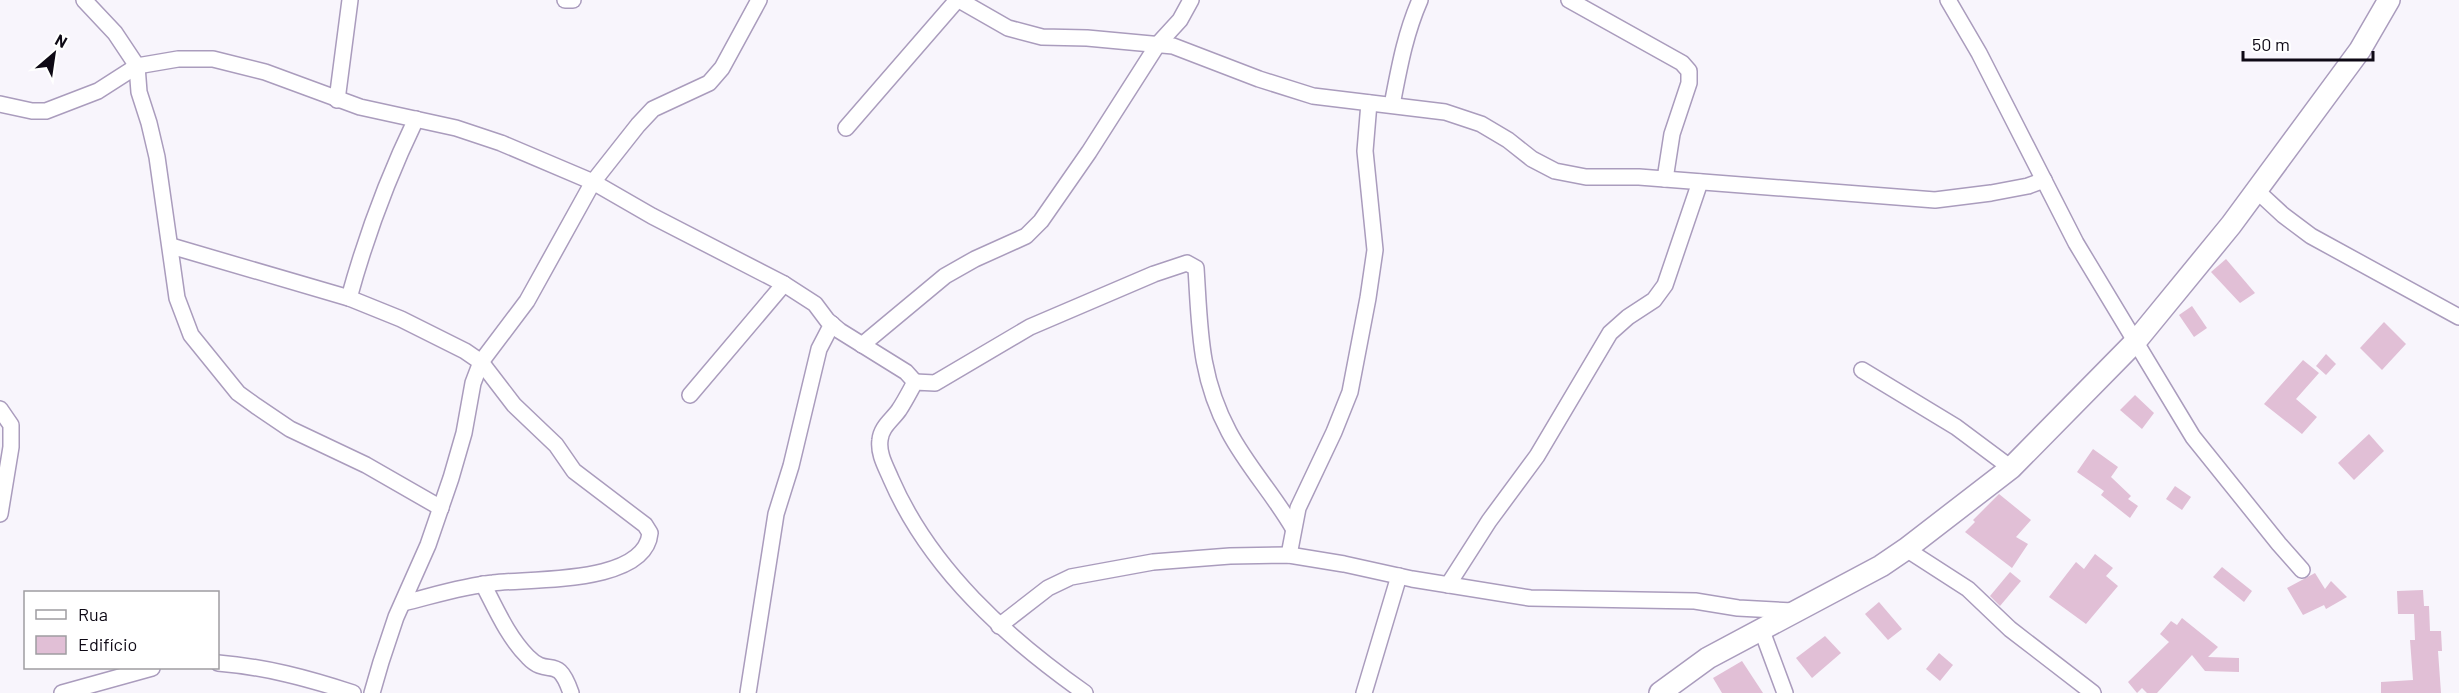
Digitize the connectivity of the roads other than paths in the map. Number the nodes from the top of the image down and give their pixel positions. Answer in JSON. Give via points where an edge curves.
{"nodes":[{"id":1,"x":84,"y":0,"type":"edge"},
{"id":2,"x":350,"y":0,"type":"edge"},
{"id":3,"x":565,"y":0,"type":"edge"},
{"id":4,"x":573,"y":0,"type":"edge"},
{"id":5,"x":759,"y":0,"type":"edge"},
{"id":6,"x":958,"y":0,"type":"edge"},
{"id":7,"x":1191,"y":0,"type":"edge"},
{"id":8,"x":1420,"y":0,"type":"edge"},
{"id":9,"x":1569,"y":0,"type":"edge"},
{"id":10,"x":1948,"y":0,"type":"edge"},
{"id":11,"x":2389,"y":0,"type":"edge"},
{"id":12,"x":1158,"y":44,"type":"junction"},
{"id":13,"x":137,"y":66,"type":"junction"},
{"id":14,"x":337,"y":100,"type":"junction"},
{"id":15,"x":1369,"y":103,"type":"junction"},
{"id":16,"x":0,"y":105,"type":"edge"},
{"id":17,"x":1392,"y":105,"type":"junction"},
{"id":18,"x":416,"y":119,"type":"junction"},
{"id":19,"x":846,"y":128,"type":"dead end"},
{"id":20,"x":1665,"y":179,"type":"junction"},
{"id":21,"x":2044,"y":180,"type":"junction"},
{"id":22,"x":593,"y":182,"type":"junction"},
{"id":23,"x":1700,"y":182,"type":"junction"},
{"id":24,"x":2256,"y":190,"type":"junction"},
{"id":25,"x":171,"y":246,"type":"junction"},
{"id":26,"x":784,"y":284,"type":"junction"},
{"id":27,"x":349,"y":298,"type":"junction"},
{"id":28,"x":2459,"y":317,"type":"edge"},
{"id":29,"x":832,"y":324,"type":"junction"},
{"id":30,"x":2136,"y":341,"type":"junction"},
{"id":31,"x":862,"y":345,"type":"junction"},
{"id":32,"x":481,"y":362,"type":"junction"},
{"id":33,"x":1862,"y":370,"type":"dead end"},
{"id":34,"x":915,"y":382,"type":"junction"},
{"id":35,"x":690,"y":394,"type":"dead end"},
{"id":36,"x":0,"y":409,"type":"edge"},
{"id":37,"x":2010,"y":468,"type":"junction"},
{"id":38,"x":441,"y":508,"type":"junction"},
{"id":39,"x":0,"y":514,"type":"edge"},
{"id":40,"x":1293,"y":528,"type":"junction"},
{"id":41,"x":1906,"y":549,"type":"junction"},
{"id":42,"x":1290,"y":555,"type":"junction"},
{"id":43,"x":2302,"y":570,"type":"dead end"},
{"id":44,"x":1400,"y":576,"type":"junction"},
{"id":45,"x":483,"y":584,"type":"junction"},
{"id":46,"x":1448,"y":585,"type":"junction"},
{"id":47,"x":403,"y":603,"type":"junction"},
{"id":48,"x":1799,"y":611,"type":"junction"},
{"id":49,"x":999,"y":626,"type":"junction"},
{"id":50,"x":1762,"y":631,"type":"junction"},
{"id":51,"x":219,"y":663,"type":"edge"},
{"id":52,"x":148,"y":669,"type":"edge"},
{"id":53,"x":62,"y":693,"type":"edge"},
{"id":54,"x":353,"y":693,"type":"edge"},
{"id":55,"x":372,"y":693,"type":"edge"},
{"id":56,"x":572,"y":693,"type":"edge"},
{"id":57,"x":748,"y":693,"type":"edge"},
{"id":58,"x":1085,"y":693,"type":"edge"},
{"id":59,"x":1364,"y":693,"type":"edge"},
{"id":60,"x":1660,"y":693,"type":"edge"},
{"id":61,"x":1785,"y":693,"type":"edge"},
{"id":62,"x":2093,"y":693,"type":"edge"}],
"edges":[{"from":1,"to":13,"type":"street","via":[[115,33]]},
{"from":2,"to":14,"type":"street"},
{"from":3,"to":4,"type":"street"},
{"from":5,"to":22,"type":"street","via":[[722,68],[709,83],[653,109]]},
{"from":6,"to":12,"type":"street","via":[[1008,28],[1042,37]]},
{"from":6,"to":19,"type":"street"},
{"from":7,"to":12,"type":"street","via":[[1180,20]]},
{"from":8,"to":17,"type":"street","via":[[1410,21]]},
{"from":9,"to":20,"type":"street","via":[[1682,63],[1689,71]]},
{"from":10,"to":21,"type":"street"},
{"from":11,"to":24,"type":"street","via":[[2360,50]]},
{"from":12,"to":15,"type":"street","via":[[1313,96]]},
{"from":12,"to":31,"type":"street","via":[[1055,204],[1034,229],[945,276]]},
{"from":13,"to":14,"type":"street","via":[[178,59],[213,59],[264,72]]},
{"from":13,"to":16,"type":"street","via":[[98,92],[46,111]]},
{"from":13,"to":25,"type":"street"},
{"from":14,"to":18,"type":"street"},
{"from":15,"to":17,"type":"street"},
{"from":15,"to":40,"type":"street","via":[[1365,151],[1375,250],[1366,308],[1350,392],[1298,508]]},
{"from":17,"to":20,"type":"street","via":[[1445,112],[1481,124],[1555,171],[1586,177]]},
{"from":18,"to":22,"type":"street","via":[[501,143]]},
{"from":18,"to":27,"type":"street","via":[[366,238]]},
{"from":20,"to":23,"type":"street"},
{"from":21,"to":23,"type":"street","via":[[1991,193],[1935,200]]},
{"from":21,"to":30,"type":"street","via":[[2076,243]]},
{"from":22,"to":26,"type":"street"},
{"from":22,"to":32,"type":"street","via":[[527,301]]},
{"from":23,"to":46,"type":"street","via":[[1665,285],[1654,300],[1610,333],[1537,456]]},
{"from":24,"to":28,"type":"street","via":[[2311,236]]},
{"from":24,"to":30,"type":"street"},
{"from":25,"to":27,"type":"street"},
{"from":25,"to":38,"type":"street","via":[[177,298],[191,335],[238,393],[290,429],[366,465]]},
{"from":26,"to":29,"type":"street","via":[[815,304]]},
{"from":26,"to":35,"type":"street"},
{"from":27,"to":32,"type":"street","via":[[409,323]]},
{"from":29,"to":31,"type":"street"},
{"from":29,"to":57,"type":"street","via":[[819,349],[776,514]]},
{"from":30,"to":37,"type":"street"},
{"from":30,"to":43,"type":"street","via":[[2193,436]]},
{"from":31,"to":34,"type":"street","via":[[906,372]]},
{"from":32,"to":38,"type":"street"},
{"from":32,"to":45,"type":"street","via":[[514,405],[556,445],[574,471],[645,525],[650,533],[646,547],[638,555],[592,575]]},
{"from":33,"to":37,"type":"street","via":[[1956,427]]},
{"from":34,"to":40,"type":"street","via":[[935,383],[1030,327],[1154,274],[1192,264],[1196,268],[1202,360],[1211,394],[1229,433]]},
{"from":34,"to":49,"type":"street","via":[[899,411],[881,432],[881,456],[914,524],[945,567]]},
{"from":36,"to":39,"type":"street","via":[[11,425]]},
{"from":37,"to":41,"type":"street"},
{"from":38,"to":47,"type":"street"},
{"from":40,"to":42,"type":"street"},
{"from":41,"to":48,"type":"street"},
{"from":41,"to":62,"type":"street","via":[[1968,589],[2010,629]]},
{"from":42,"to":44,"type":"street"},
{"from":42,"to":49,"type":"street","via":[[1153,562],[1071,577],[1048,588]]},
{"from":44,"to":46,"type":"street"},
{"from":44,"to":59,"type":"street"},
{"from":45,"to":47,"type":"street"},
{"from":45,"to":56,"type":"street","via":[[527,656],[538,666],[559,669]]},
{"from":46,"to":48,"type":"street","via":[[1530,598],[1695,601]]},
{"from":47,"to":55,"type":"street"},
{"from":48,"to":50,"type":"street"},
{"from":49,"to":58,"type":"street"},
{"from":50,"to":60,"type":"street","via":[[1708,658]]},
{"from":50,"to":61,"type":"street"},
{"from":51,"to":54,"type":"street","via":[[266,668]]},
{"from":52,"to":53,"type":"street"}]}
